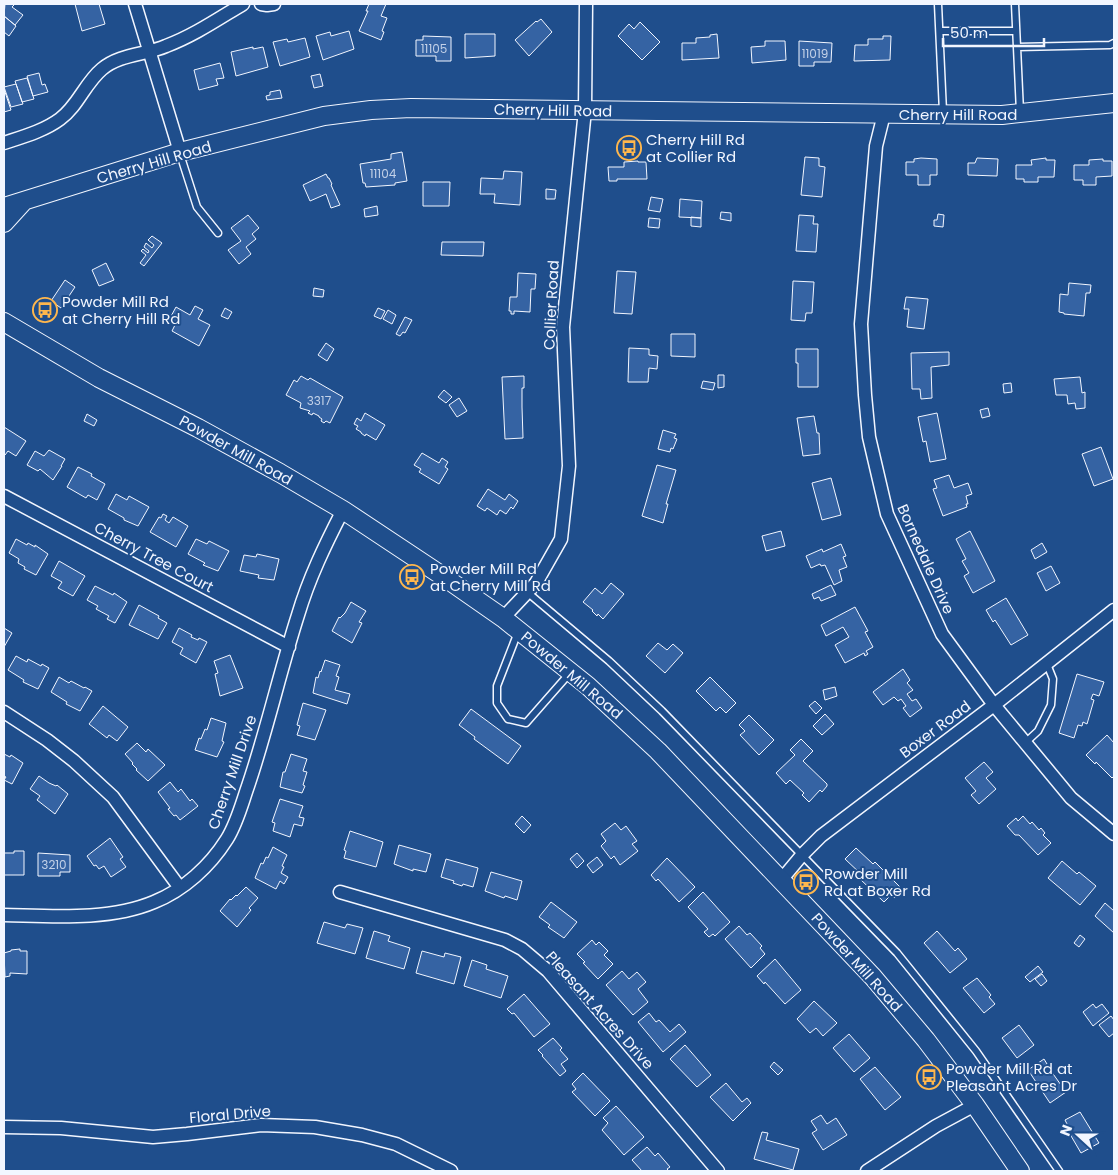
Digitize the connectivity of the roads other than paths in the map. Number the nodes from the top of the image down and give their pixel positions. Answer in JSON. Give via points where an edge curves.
{"nodes":[{"id":1,"x":135,"y":4,"type":"edge"},
{"id":2,"x":243,"y":4,"type":"edge"},
{"id":3,"x":261,"y":4,"type":"edge"},
{"id":4,"x":274,"y":4,"type":"edge"},
{"id":5,"x":586,"y":4,"type":"edge"},
{"id":6,"x":938,"y":4,"type":"edge"},
{"id":7,"x":1015,"y":4,"type":"edge"},
{"id":8,"x":940,"y":31,"type":"junction"},
{"id":9,"x":1016,"y":31,"type":"junction"},
{"id":10,"x":1114,"y":43,"type":"edge"},
{"id":11,"x":1016,"y":47,"type":"junction"},
{"id":12,"x":150,"y":52,"type":"junction"},
{"id":13,"x":1114,"y":103,"type":"edge"},
{"id":14,"x":585,"y":110,"type":"junction"},
{"id":15,"x":884,"y":114,"type":"junction"},
{"id":16,"x":1020,"y":114,"type":"junction"},
{"id":17,"x":943,"y":115,"type":"junction"},
{"id":18,"x":4,"y":143,"type":"edge"},
{"id":19,"x":180,"y":152,"type":"junction"},
{"id":20,"x":24,"y":201,"type":"junction"},
{"id":21,"x":4,"y":207,"type":"edge"},
{"id":22,"x":4,"y":223,"type":"edge"},
{"id":23,"x":218,"y":233,"type":"dead end"},
{"id":24,"x":4,"y":322,"type":"edge"},
{"id":25,"x":4,"y":496,"type":"edge"},
{"id":26,"x":342,"y":510,"type":"junction"},
{"id":27,"x":527,"y":592,"type":"junction"},
{"id":28,"x":1114,"y":610,"type":"edge"},
{"id":29,"x":503,"y":618,"type":"junction"},
{"id":30,"x":518,"y":631,"type":"junction"},
{"id":31,"x":289,"y":647,"type":"junction"},
{"id":32,"x":1046,"y":664,"type":"junction"},
{"id":33,"x":571,"y":673,"type":"junction"},
{"id":34,"x":994,"y":705,"type":"junction"},
{"id":35,"x":4,"y":712,"type":"edge"},
{"id":36,"x":1025,"y":742,"type":"junction"},
{"id":37,"x":1114,"y":834,"type":"edge"},
{"id":38,"x":802,"y":855,"type":"junction"},
{"id":39,"x":782,"y":879,"type":"junction"},
{"id":40,"x":180,"y":888,"type":"junction"},
{"id":41,"x":340,"y":892,"type":"dead end"},
{"id":42,"x":4,"y":915,"type":"edge"},
{"id":43,"x":975,"y":1105,"type":"junction"},
{"id":44,"x":4,"y":1127,"type":"edge"},
{"id":45,"x":451,"y":1171,"type":"edge"},
{"id":46,"x":718,"y":1171,"type":"edge"},
{"id":47,"x":867,"y":1171,"type":"edge"},
{"id":48,"x":1020,"y":1171,"type":"edge"},
{"id":49,"x":1059,"y":1171,"type":"edge"}],
"edges":[{"from":1,"to":12,"type":"street"},
{"from":2,"to":12,"type":"street","via":[[194,33]]},
{"from":3,"to":4,"type":"street"},
{"from":5,"to":14,"type":"street","name":"Collier Road"},
{"from":6,"to":8,"type":"lane"},
{"from":7,"to":9,"type":"lane"},
{"from":8,"to":9,"type":"lane"},
{"from":8,"to":17,"type":"lane"},
{"from":9,"to":11,"type":"lane"},
{"from":10,"to":11,"type":"lane","via":[[1110,46]]},
{"from":11,"to":16,"type":"lane"},
{"from":12,"to":18,"type":"street","via":[[120,58],[101,69],[60,119]]},
{"from":12,"to":19,"type":"street"},
{"from":13,"to":16,"type":"main road","name":"Cherry Hill Road"},
{"from":14,"to":15,"type":"main road","name":"Cherry Hill Road"},
{"from":14,"to":19,"type":"main road","name":"Cherry Hill Road","via":[[371,110],[324,116]]},
{"from":14,"to":27,"type":"street","name":"Collier Road","via":[[563,327],[569,466],[561,539],[536,583]]},
{"from":15,"to":17,"type":"main road","name":"Cherry Hill Road"},
{"from":15,"to":34,"type":"street","name":"Bornedale Drive","via":[[876,146],[861,324],[869,437],[887,514],[942,634]]},
{"from":16,"to":17,"type":"main road","name":"Cherry Hill Road"},
{"from":19,"to":20,"type":"main road","name":"Cherry Hill Road"},
{"from":19,"to":23,"type":"lane","via":[[197,206]]},
{"from":20,"to":21,"type":"main road","name":"Cherry Hill Road"},
{"from":20,"to":22,"type":"main road"},
{"from":24,"to":26,"type":"main road","name":"Powder Mill Road","via":[[99,378],[272,468]]},
{"from":25,"to":31,"type":"street","name":"Cherry Tree Court"},
{"from":26,"to":29,"type":"main road","name":"Powder Mill Road"},
{"from":26,"to":31,"type":"street","name":"Cherry Mill Drive","via":[[309,581]]},
{"from":27,"to":29,"type":"street","name":"Collier Road"},
{"from":27,"to":38,"type":"lane","via":[[662,711]]},
{"from":28,"to":32,"type":"street","name":"Boxer Road"},
{"from":29,"to":30,"type":"main road","name":"Powder Mill Road"},
{"from":30,"to":33,"type":"main road","name":"Powder Mill Road"},
{"from":30,"to":33,"type":"lane","via":[[498,686],[497,703],[508,719],[526,723]]},
{"from":31,"to":40,"type":"street","name":"Cherry Mill Drive","via":[[254,769],[228,837],[214,857]]},
{"from":32,"to":34,"type":"street","name":"Boxer Road"},
{"from":32,"to":36,"type":"lane","via":[[1053,679],[1051,706],[1038,731]]},
{"from":33,"to":39,"type":"main road","name":"Powder Mill Road","via":[[658,751]]},
{"from":34,"to":36,"type":"street","name":"Bornedale Drive"},
{"from":34,"to":38,"type":"street","name":"Boxer Road","via":[[821,836]]},
{"from":35,"to":40,"type":"street","via":[[74,760],[113,797]]},
{"from":36,"to":37,"type":"street","name":"Bornedale Drive","via":[[1071,798]]},
{"from":38,"to":39,"type":"street","name":"Boxer Road"},
{"from":38,"to":49,"type":"lane","via":[[897,953],[976,1051]]},
{"from":39,"to":43,"type":"main road","name":"Powder Mill Road","via":[[873,976]]},
{"from":40,"to":42,"type":"street","name":"Cherry Mill Drive","via":[[154,902],[123,912],[72,916]]},
{"from":41,"to":46,"type":"street","name":"Pleasant Acres Drive","via":[[505,940],[522,949],[548,971]]},
{"from":43,"to":47,"type":"street"},
{"from":43,"to":48,"type":"main road","name":"Powder Mill Road"},
{"from":44,"to":45,"type":"street","name":"Floral Drive","via":[[61,1128],[153,1137],[261,1125],[315,1127],[396,1144]]}]}
